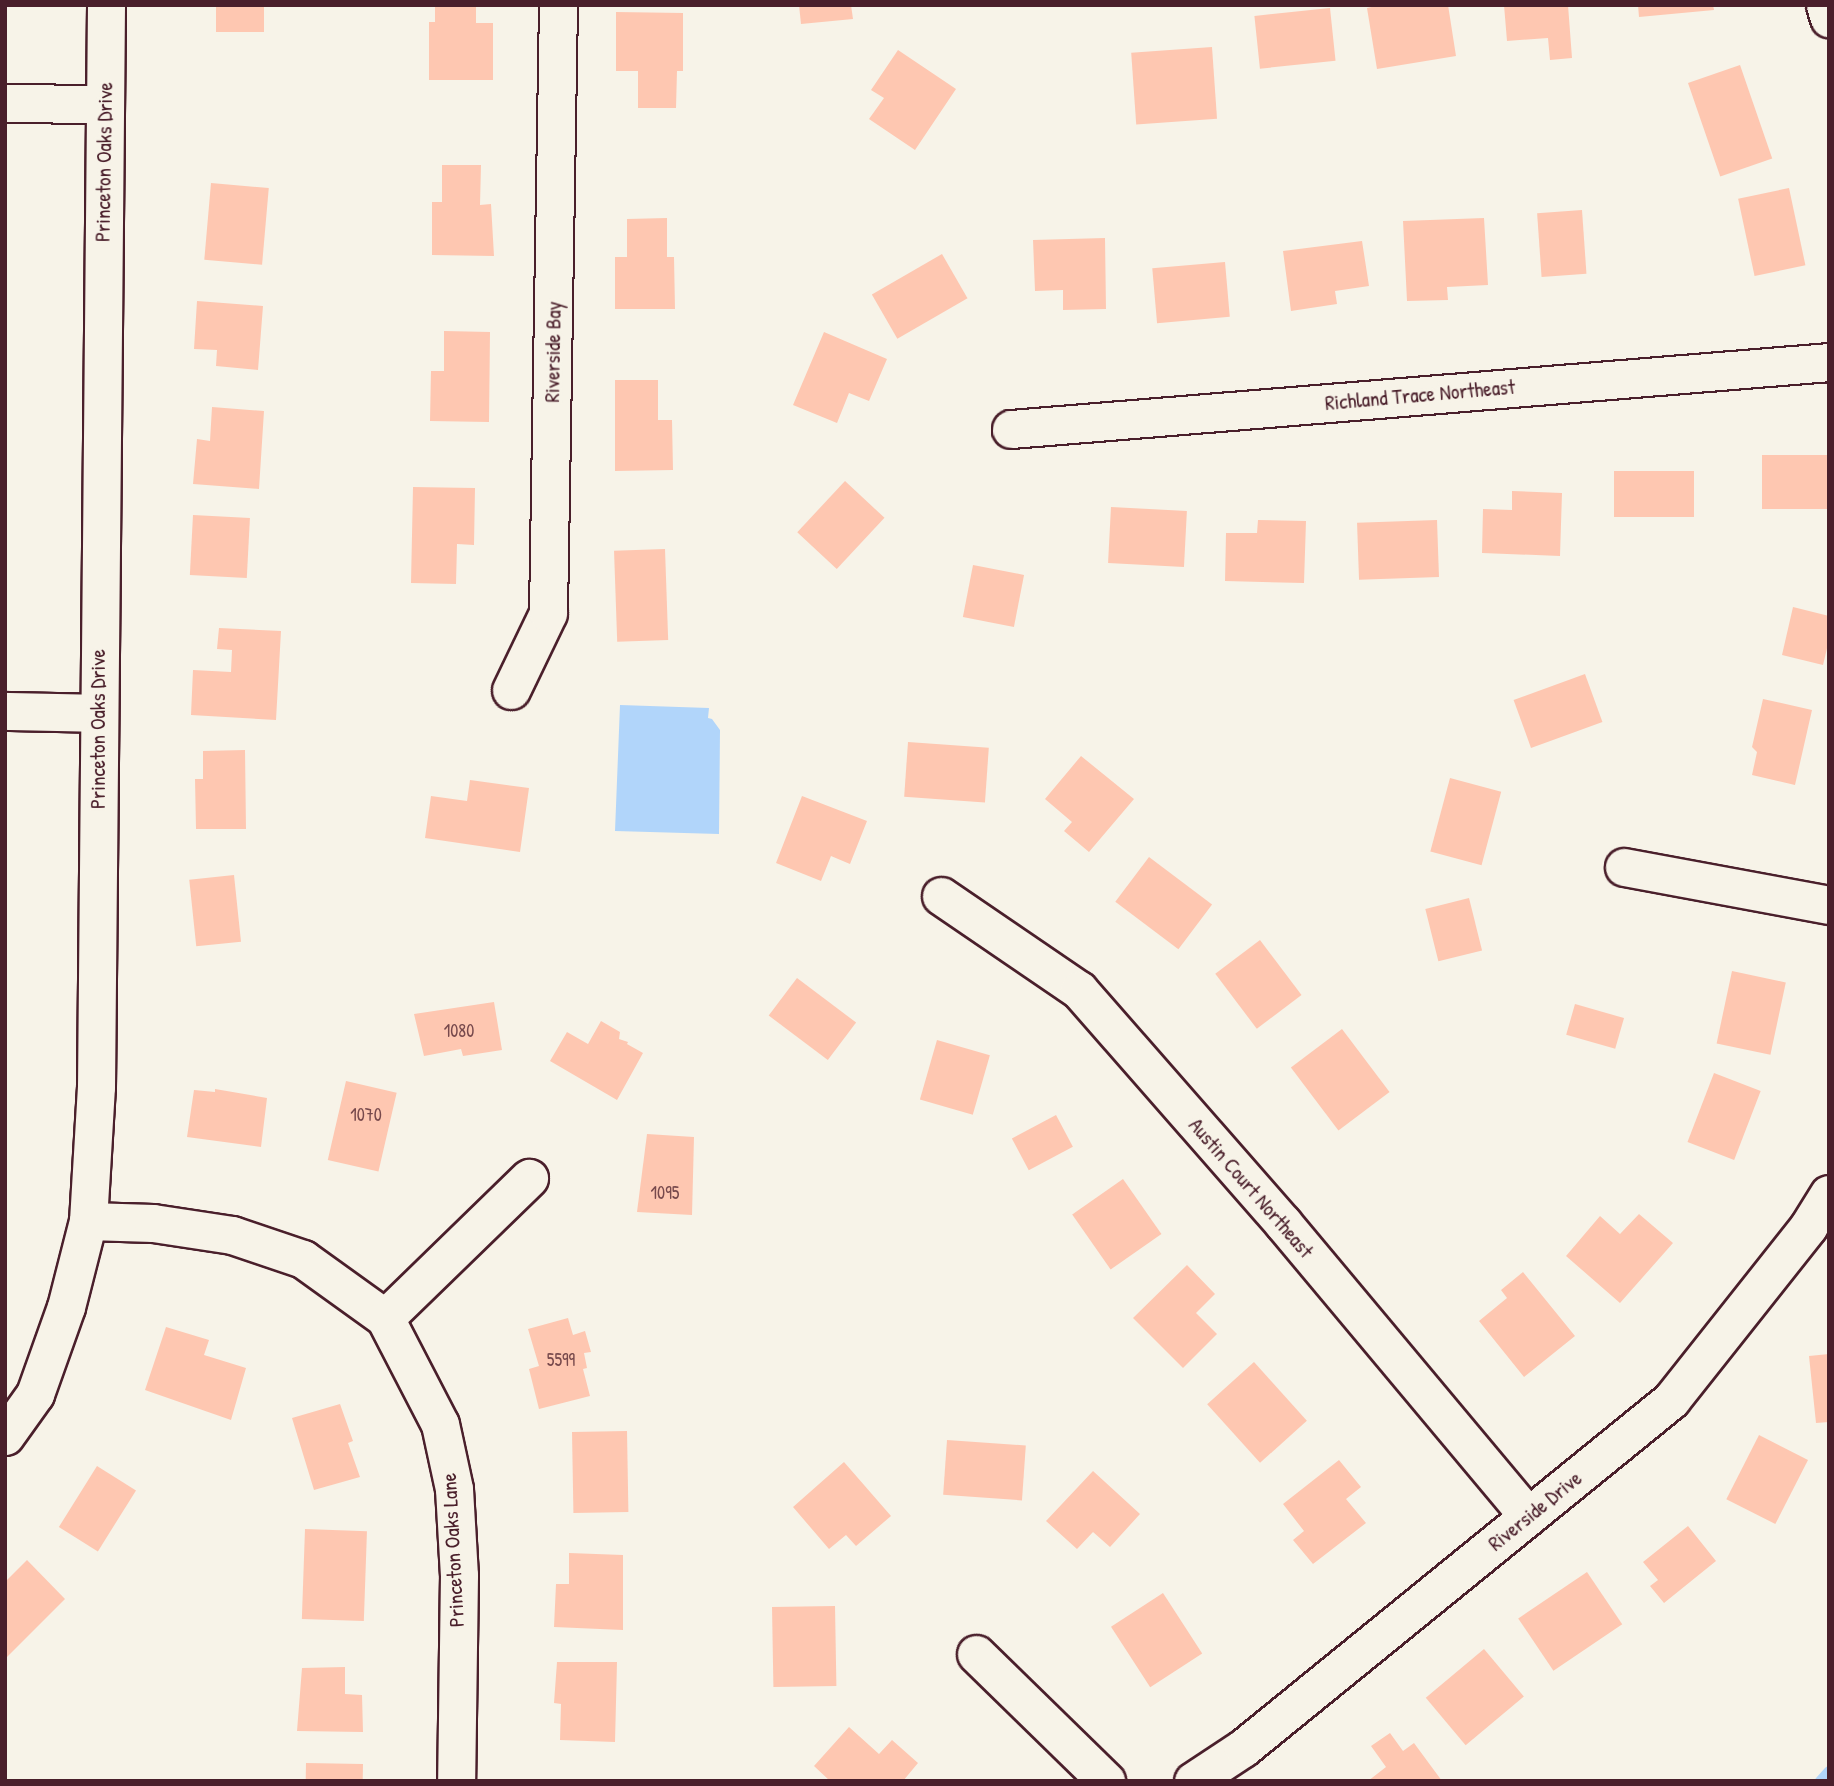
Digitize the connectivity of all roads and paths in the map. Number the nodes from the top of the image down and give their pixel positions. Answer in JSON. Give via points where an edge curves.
{"nodes":[{"id":1,"x":106,"y":5,"type":"edge"},
{"id":2,"x":558,"y":5,"type":"edge"},
{"id":3,"x":1825,"y":5,"type":"edge"},
{"id":4,"x":1829,"y":18,"type":"edge"},
{"id":5,"x":5,"y":103,"type":"edge"},
{"id":6,"x":105,"y":104,"type":"junction"},
{"id":7,"x":1829,"y":362,"type":"edge"},
{"id":8,"x":1011,"y":429,"type":"dead end"},
{"id":9,"x":512,"y":690,"type":"dead end"},
{"id":10,"x":5,"y":711,"type":"edge"},
{"id":11,"x":97,"y":713,"type":"junction"},
{"id":12,"x":1624,"y":867,"type":"dead end"},
{"id":13,"x":942,"y":896,"type":"dead end"},
{"id":14,"x":1829,"y":905,"type":"edge"},
{"id":15,"x":529,"y":1178,"type":"dead end"},
{"id":16,"x":1829,"y":1194,"type":"edge"},
{"id":17,"x":88,"y":1221,"type":"junction"},
{"id":18,"x":385,"y":1318,"type":"junction"},
{"id":19,"x":5,"y":1436,"type":"edge"},
{"id":20,"x":1528,"y":1516,"type":"junction"},
{"id":21,"x":976,"y":1654,"type":"dead end"},
{"id":22,"x":456,"y":1781,"type":"edge"},
{"id":23,"x":1107,"y":1781,"type":"edge"},
{"id":24,"x":1194,"y":1781,"type":"edge"}],
"edges":[{"from":1,"to":6,"type":"street","name":"Princeton Oaks Drive"},
{"from":2,"to":9,"type":"street","name":"Riverside Bay","via":[[548,613]]},
{"from":3,"to":4,"type":"street"},
{"from":5,"to":6,"type":"street"},
{"from":6,"to":11,"type":"street","name":"Princeton Oaks Drive"},
{"from":7,"to":8,"type":"street","name":"Richland Trace Northeast"},
{"from":10,"to":11,"type":"street"},
{"from":11,"to":17,"type":"street","name":"Princeton Oaks Drive","via":[[96,1087]]},
{"from":12,"to":14,"type":"street"},
{"from":13,"to":20,"type":"street","name":"Austin Court Northeast","via":[[1079,990],[1283,1223]]},
{"from":15,"to":18,"type":"street"},
{"from":16,"to":20,"type":"street","name":"Riverside Drive","via":[[1671,1400]]},
{"from":17,"to":18,"type":"street","name":"Princeton Oaks Lane","via":[[153,1223],[232,1235],[303,1259]]},
{"from":17,"to":19,"type":"street","name":"Princeton Oaks Drive","via":[[66,1307],[35,1394]]},
{"from":18,"to":22,"type":"street","name":"Princeton Oaks Lane","via":[[440,1424],[454,1489],[459,1576]]},
{"from":20,"to":24,"type":"street","name":"Riverside Drive","via":[[1243,1748]]},
{"from":21,"to":23,"type":"street"}]}
